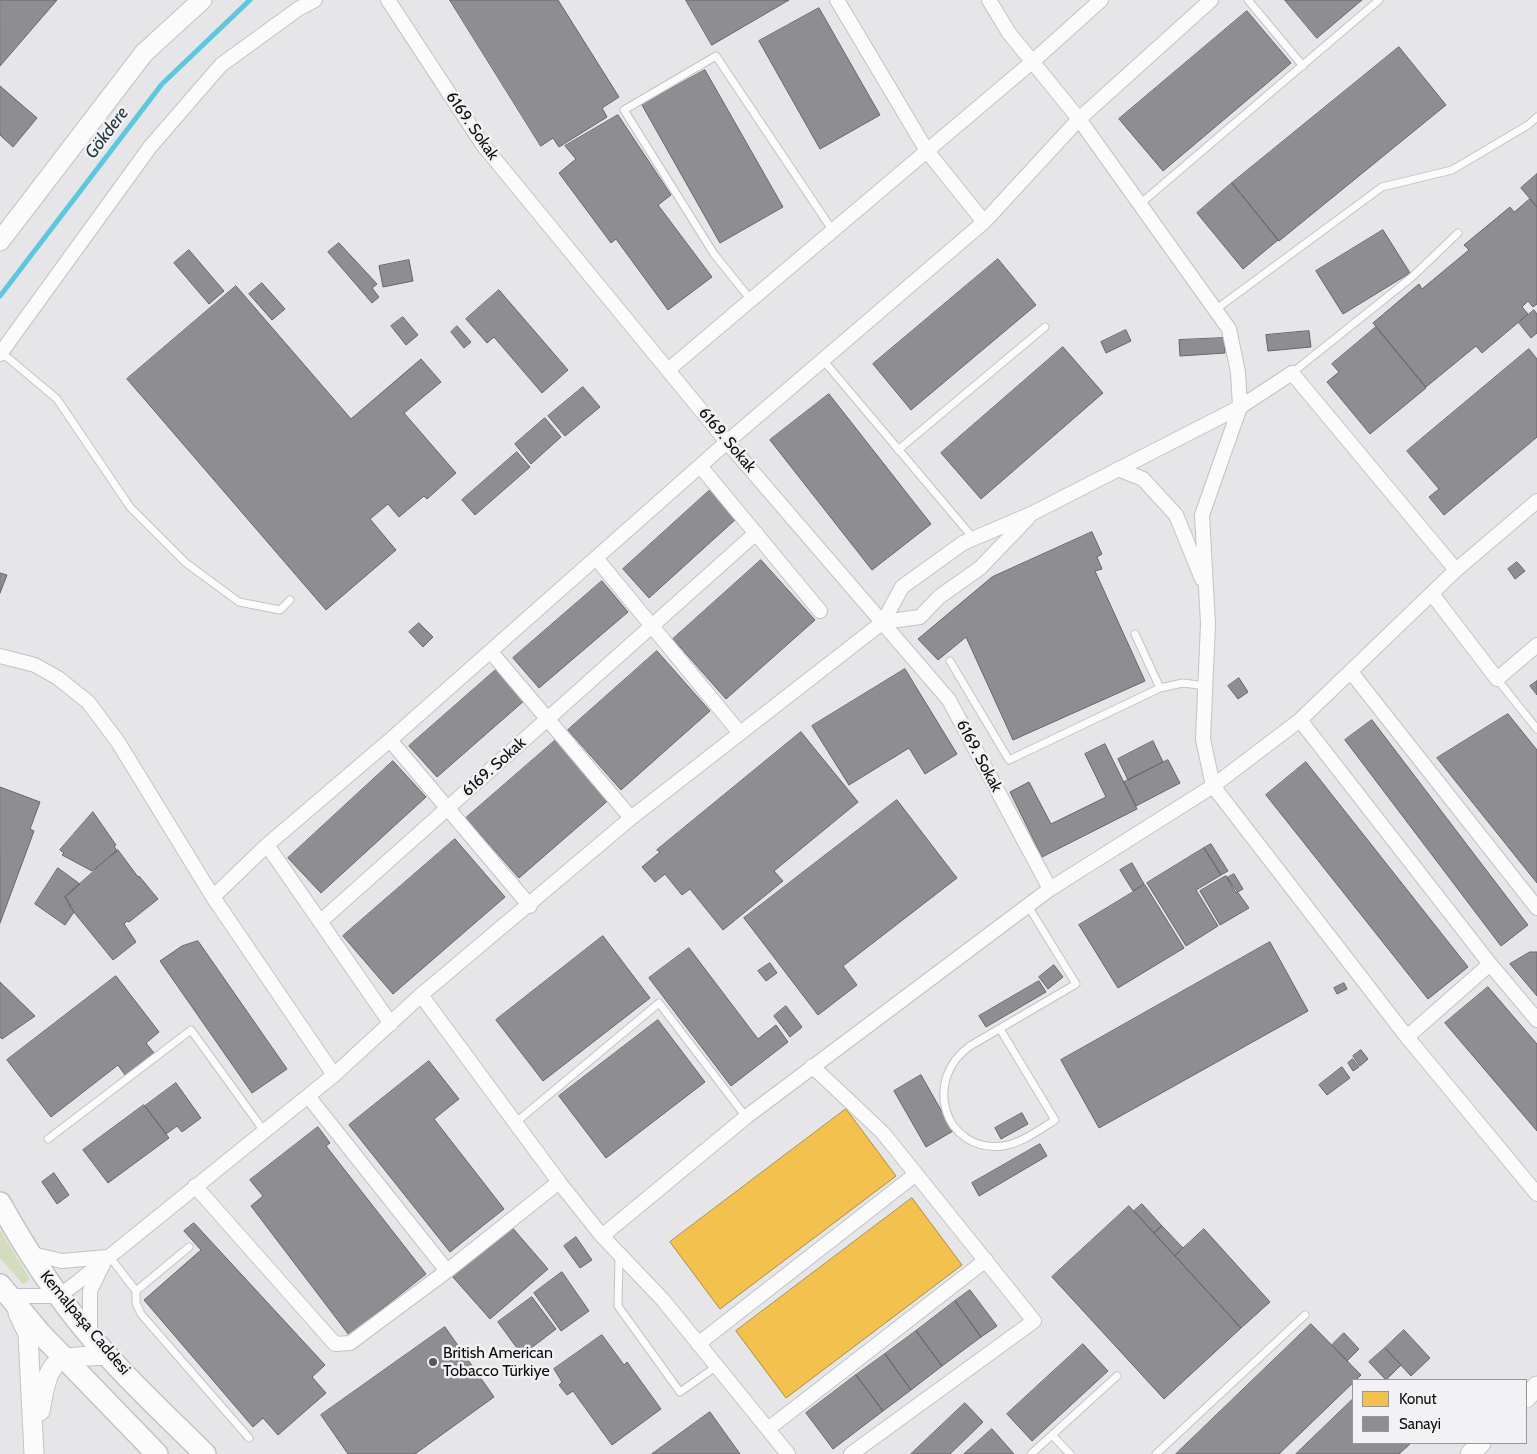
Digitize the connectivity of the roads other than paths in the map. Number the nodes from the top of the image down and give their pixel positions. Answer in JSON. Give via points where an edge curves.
{"nodes":[{"id":1,"x":202,"y":0,"type":"edge"},
{"id":2,"x":315,"y":0,"type":"edge"},
{"id":3,"x":388,"y":0,"type":"edge"},
{"id":4,"x":837,"y":0,"type":"edge"},
{"id":5,"x":989,"y":0,"type":"edge"},
{"id":6,"x":1101,"y":0,"type":"edge"},
{"id":7,"x":1211,"y":0,"type":"edge"},
{"id":8,"x":1248,"y":0,"type":"edge"},
{"id":9,"x":1379,"y":0,"type":"edge"},
{"id":10,"x":1032,"y":62,"type":"junction"},
{"id":11,"x":1303,"y":66,"type":"junction"},
{"id":12,"x":1537,"y":117,"type":"edge"},
{"id":13,"x":1079,"y":119,"type":"junction"},
{"id":14,"x":926,"y":151,"type":"junction"},
{"id":15,"x":1140,"y":204,"type":"junction"},
{"id":16,"x":984,"y":222,"type":"junction"},
{"id":17,"x":833,"y":231,"type":"junction"},
{"id":18,"x":1458,"y":233,"type":"dead end"},
{"id":19,"x":0,"y":241,"type":"edge"},
{"id":20,"x":751,"y":300,"type":"junction"},
{"id":21,"x":1215,"y":310,"type":"junction"},
{"id":22,"x":1045,"y":327,"type":"dead end"},
{"id":23,"x":0,"y":352,"type":"edge"},
{"id":24,"x":823,"y":360,"type":"junction"},
{"id":25,"x":668,"y":370,"type":"junction"},
{"id":26,"x":1292,"y":373,"type":"junction"},
{"id":27,"x":1240,"y":407,"type":"junction"},
{"id":28,"x":727,"y":442,"type":"junction"},
{"id":29,"x":898,"y":450,"type":"junction"},
{"id":30,"x":700,"y":466,"type":"junction"},
{"id":31,"x":1118,"y":469,"type":"junction"},
{"id":32,"x":1537,"y":501,"type":"edge"},
{"id":33,"x":1031,"y":514,"type":"junction"},
{"id":34,"x":756,"y":533,"type":"junction"},
{"id":35,"x":974,"y":539,"type":"junction"},
{"id":36,"x":596,"y":558,"type":"junction"},
{"id":37,"x":1456,"y":570,"type":"junction"},
{"id":38,"x":1206,"y":589,"type":"junction"},
{"id":39,"x":1432,"y":594,"type":"junction"},
{"id":40,"x":290,"y":600,"type":"dead end"},
{"id":41,"x":820,"y":611,"type":"dead end"},
{"id":42,"x":883,"y":622,"type":"junction"},
{"id":43,"x":652,"y":626,"type":"junction"},
{"id":44,"x":1135,"y":634,"type":"dead end"},
{"id":45,"x":1537,"y":645,"type":"edge"},
{"id":46,"x":491,"y":652,"type":"junction"},
{"id":47,"x":0,"y":656,"type":"edge"},
{"id":48,"x":950,"y":661,"type":"dead end"},
{"id":49,"x":1351,"y":672,"type":"junction"},
{"id":50,"x":1497,"y":679,"type":"junction"},
{"id":51,"x":1206,"y":686,"type":"junction"},
{"id":52,"x":1160,"y":688,"type":"junction"},
{"id":53,"x":549,"y":718,"type":"junction"},
{"id":54,"x":1300,"y":720,"type":"junction"},
{"id":55,"x":1537,"y":728,"type":"edge"},
{"id":56,"x":740,"y":732,"type":"junction"},
{"id":57,"x":390,"y":740,"type":"junction"},
{"id":58,"x":1214,"y":786,"type":"junction"},
{"id":59,"x":448,"y":808,"type":"junction"},
{"id":60,"x":631,"y":818,"type":"junction"},
{"id":61,"x":267,"y":845,"type":"junction"},
{"id":62,"x":1050,"y":889,"type":"junction"},
{"id":63,"x":213,"y":897,"type":"junction"},
{"id":64,"x":530,"y":906,"type":"junction"},
{"id":65,"x":1028,"y":906,"type":"junction"},
{"id":66,"x":1537,"y":908,"type":"edge"},
{"id":67,"x":321,"y":921,"type":"junction"},
{"id":68,"x":1490,"y":964,"type":"junction"},
{"id":69,"x":421,"y":995,"type":"junction"},
{"id":70,"x":1537,"y":1020,"type":"edge"},
{"id":71,"x":391,"y":1024,"type":"junction"},
{"id":72,"x":1000,"y":1029,"type":"junction"},
{"id":73,"x":1406,"y":1037,"type":"junction"},
{"id":74,"x":812,"y":1066,"type":"junction"},
{"id":75,"x":334,"y":1076,"type":"junction"},
{"id":76,"x":308,"y":1096,"type":"junction"},
{"id":77,"x":746,"y":1117,"type":"junction"},
{"id":78,"x":515,"y":1123,"type":"junction"},
{"id":79,"x":264,"y":1130,"type":"junction"},
{"id":80,"x":48,"y":1139,"type":"dead end"},
{"id":81,"x":916,"y":1174,"type":"junction"},
{"id":82,"x":559,"y":1182,"type":"junction"},
{"id":83,"x":195,"y":1186,"type":"junction"},
{"id":84,"x":1537,"y":1194,"type":"edge"},
{"id":85,"x":0,"y":1202,"type":"edge"},
{"id":86,"x":602,"y":1236,"type":"junction"},
{"id":87,"x":189,"y":1247,"type":"dead end"},
{"id":88,"x":28,"y":1253,"type":"junction"},
{"id":89,"x":619,"y":1254,"type":"junction"},
{"id":90,"x":108,"y":1256,"type":"junction"},
{"id":91,"x":986,"y":1260,"type":"junction"},
{"id":92,"x":447,"y":1271,"type":"junction"},
{"id":93,"x":5,"y":1290,"type":"edge"},
{"id":94,"x":136,"y":1291,"type":"junction"},
{"id":95,"x":59,"y":1296,"type":"junction"},
{"id":96,"x":1305,"y":1315,"type":"dead end"},
{"id":97,"x":90,"y":1335,"type":"junction"},
{"id":98,"x":698,"y":1344,"type":"junction"},
{"id":99,"x":107,"y":1355,"type":"junction"},
{"id":100,"x":66,"y":1357,"type":"junction"},
{"id":101,"x":717,"y":1366,"type":"junction"},
{"id":102,"x":1117,"y":1376,"type":"dead end"},
{"id":103,"x":1537,"y":1386,"type":"edge"},
{"id":104,"x":1527,"y":1397,"type":"edge"},
{"id":105,"x":768,"y":1429,"type":"junction"},
{"id":106,"x":1052,"y":1435,"type":"junction"},
{"id":107,"x":249,"y":1438,"type":"dead end"},
{"id":108,"x":1480,"y":1444,"type":"edge"},
{"id":109,"x":35,"y":1448,"type":"edge"},
{"id":110,"x":157,"y":1454,"type":"edge"},
{"id":111,"x":205,"y":1454,"type":"edge"},
{"id":112,"x":788,"y":1454,"type":"edge"},
{"id":113,"x":851,"y":1454,"type":"edge"},
{"id":114,"x":1031,"y":1454,"type":"edge"},
{"id":115,"x":1070,"y":1454,"type":"edge"},
{"id":116,"x":1156,"y":1454,"type":"edge"},
{"id":117,"x":1470,"y":1454,"type":"edge"}],
"edges":[{"from":1,"to":19,"type":"main road","via":[[144,53]]},
{"from":2,"to":23,"type":"street","via":[[221,65],[150,147]]},
{"from":3,"to":25,"type":"street","name":"6169. Sokak","via":[[483,145]]},
{"from":4,"to":14,"type":"street"},
{"from":5,"to":10,"type":"street"},
{"from":6,"to":10,"type":"street"},
{"from":7,"to":13,"type":"street"},
{"from":8,"to":11,"type":"lane"},
{"from":9,"to":11,"type":"lane"},
{"from":10,"to":13,"type":"street"},
{"from":10,"to":14,"type":"street"},
{"from":11,"to":15,"type":"lane"},
{"from":12,"to":21,"type":"lane","via":[[1452,170],[1382,187]]},
{"from":13,"to":15,"type":"street"},
{"from":13,"to":16,"type":"street"},
{"from":14,"to":16,"type":"street"},
{"from":14,"to":17,"type":"street"},
{"from":15,"to":21,"type":"street"},
{"from":16,"to":24,"type":"street"},
{"from":17,"to":20,"type":"street"},
{"from":17,"to":20,"type":"lane","via":[[716,56],[624,110],[714,254]]},
{"from":18,"to":26,"type":"lane","via":[[1412,277]]},
{"from":20,"to":25,"type":"street"},
{"from":21,"to":27,"type":"street","via":[[1229,329],[1238,372]]},
{"from":22,"to":29,"type":"lane"},
{"from":23,"to":40,"type":"lane","via":[[57,399],[130,507],[186,563],[239,602],[280,610]]},
{"from":24,"to":28,"type":"street"},
{"from":24,"to":29,"type":"lane"},
{"from":25,"to":28,"type":"street","name":"6169. Sokak"},
{"from":26,"to":27,"type":"street"},
{"from":26,"to":37,"type":"street"},
{"from":27,"to":31,"type":"street"},
{"from":27,"to":38,"type":"street","via":[[1202,516]]},
{"from":28,"to":30,"type":"street"},
{"from":28,"to":42,"type":"street","name":"6169. Sokak"},
{"from":29,"to":35,"type":"lane"},
{"from":30,"to":34,"type":"street"},
{"from":30,"to":36,"type":"street"},
{"from":31,"to":33,"type":"street"},
{"from":31,"to":38,"type":"street","via":[[1143,480],[1176,515]]},
{"from":32,"to":37,"type":"street"},
{"from":33,"to":35,"type":"street"},
{"from":33,"to":42,"type":"street","via":[[980,568],[939,597],[920,617]]},
{"from":34,"to":41,"type":"street"},
{"from":34,"to":43,"type":"street","name":"6169. Sokak"},
{"from":35,"to":42,"type":"street","via":[[963,543],[902,587]]},
{"from":36,"to":43,"type":"street"},
{"from":36,"to":46,"type":"street"},
{"from":37,"to":39,"type":"street"},
{"from":38,"to":51,"type":"street"},
{"from":39,"to":49,"type":"street"},
{"from":39,"to":50,"type":"street"},
{"from":42,"to":56,"type":"street"},
{"from":42,"to":62,"type":"street","name":"6169. Sokak","via":[[948,700]]},
{"from":43,"to":53,"type":"street","name":"6169. Sokak"},
{"from":43,"to":56,"type":"street"},
{"from":44,"to":52,"type":"lane"},
{"from":45,"to":50,"type":"street"},
{"from":46,"to":53,"type":"street"},
{"from":46,"to":57,"type":"street"},
{"from":47,"to":63,"type":"street","via":[[35,666],[58,678],[88,702],[118,742]]},
{"from":48,"to":52,"type":"lane","via":[[1009,760]]},
{"from":49,"to":54,"type":"street"},
{"from":49,"to":66,"type":"street"},
{"from":50,"to":55,"type":"lane"},
{"from":51,"to":52,"type":"lane","via":[[1183,683]]},
{"from":51,"to":58,"type":"street","via":[[1203,740]]},
{"from":53,"to":59,"type":"street","name":"6169. Sokak"},
{"from":53,"to":60,"type":"street"},
{"from":54,"to":58,"type":"street"},
{"from":54,"to":68,"type":"street"},
{"from":56,"to":60,"type":"street"},
{"from":57,"to":59,"type":"street"},
{"from":57,"to":61,"type":"street"},
{"from":58,"to":62,"type":"street"},
{"from":58,"to":73,"type":"street"},
{"from":59,"to":64,"type":"street"},
{"from":59,"to":67,"type":"street","name":"6169. Sokak"},
{"from":60,"to":64,"type":"street"},
{"from":61,"to":63,"type":"street"},
{"from":61,"to":67,"type":"street"},
{"from":62,"to":65,"type":"street"},
{"from":63,"to":75,"type":"street"},
{"from":64,"to":69,"type":"street"},
{"from":65,"to":72,"type":"lane","via":[[1076,984]]},
{"from":65,"to":74,"type":"street"},
{"from":67,"to":71,"type":"street"},
{"from":68,"to":70,"type":"street"},
{"from":68,"to":73,"type":"street"},
{"from":69,"to":71,"type":"street"},
{"from":69,"to":78,"type":"street"},
{"from":71,"to":75,"type":"street"},
{"from":72,"to":72,"type":"lane","via":[[962,1052],[949,1068],[943,1088],[945,1108],[955,1126],[972,1140],[992,1146],[1013,1144],[1054,1120]]},
{"from":73,"to":84,"type":"street"},
{"from":74,"to":77,"type":"street"},
{"from":74,"to":81,"type":"street","via":[[882,1133]]},
{"from":75,"to":76,"type":"street"},
{"from":76,"to":79,"type":"street"},
{"from":76,"to":92,"type":"street"},
{"from":77,"to":78,"type":"lane","via":[[659,1003]]},
{"from":77,"to":86,"type":"street"},
{"from":78,"to":82,"type":"street"},
{"from":79,"to":80,"type":"lane","via":[[191,1030]]},
{"from":79,"to":83,"type":"street"},
{"from":81,"to":91,"type":"street"},
{"from":81,"to":98,"type":"street"},
{"from":82,"to":86,"type":"street"},
{"from":82,"to":92,"type":"street"},
{"from":83,"to":90,"type":"street"},
{"from":83,"to":92,"type":"street","via":[[335,1344],[350,1343]]},
{"from":85,"to":88,"type":"main road","name":"Kemalpaşa Caddesi"},
{"from":86,"to":89,"type":"street"},
{"from":87,"to":94,"type":"lane"},
{"from":88,"to":90,"type":"street","via":[[62,1261]]},
{"from":88,"to":95,"type":"main road","name":"Kemalpaşa Caddesi"},
{"from":89,"to":98,"type":"street"},
{"from":89,"to":101,"type":"lane","via":[[618,1306],[680,1392]]},
{"from":90,"to":94,"type":"lane"},
{"from":90,"to":95,"type":"street"},
{"from":90,"to":97,"type":"street","via":[[90,1291]]},
{"from":91,"to":105,"type":"street"},
{"from":91,"to":113,"type":"street","via":[[1034,1321]]},
{"from":93,"to":95,"type":"street"},
{"from":93,"to":100,"type":"main road","name":"Kemalpaşa Caddesi","via":[[40,1333]]},
{"from":93,"to":109,"type":"main road","via":[[28,1334]]},
{"from":94,"to":107,"type":"lane","via":[[136,1303],[141,1314]]},
{"from":95,"to":97,"type":"main road","name":"Kemalpaşa Caddesi"},
{"from":96,"to":116,"type":"lane"},
{"from":97,"to":99,"type":"main road","name":"Kemalpaşa Caddesi"},
{"from":98,"to":101,"type":"street"},
{"from":99,"to":100,"type":"main road"},
{"from":99,"to":111,"type":"main road","name":"Kemalpaşa Caddesi"},
{"from":100,"to":109,"type":"main road","via":[[54,1364],[46,1380]]},
{"from":100,"to":110,"type":"main road","name":"Kemalpaşa Caddesi"},
{"from":101,"to":105,"type":"street"},
{"from":102,"to":106,"type":"lane"},
{"from":103,"to":104,"type":"main road"},
{"from":105,"to":112,"type":"street"},
{"from":106,"to":114,"type":"lane"},
{"from":106,"to":115,"type":"lane"},
{"from":108,"to":117,"type":"main road"}]}
